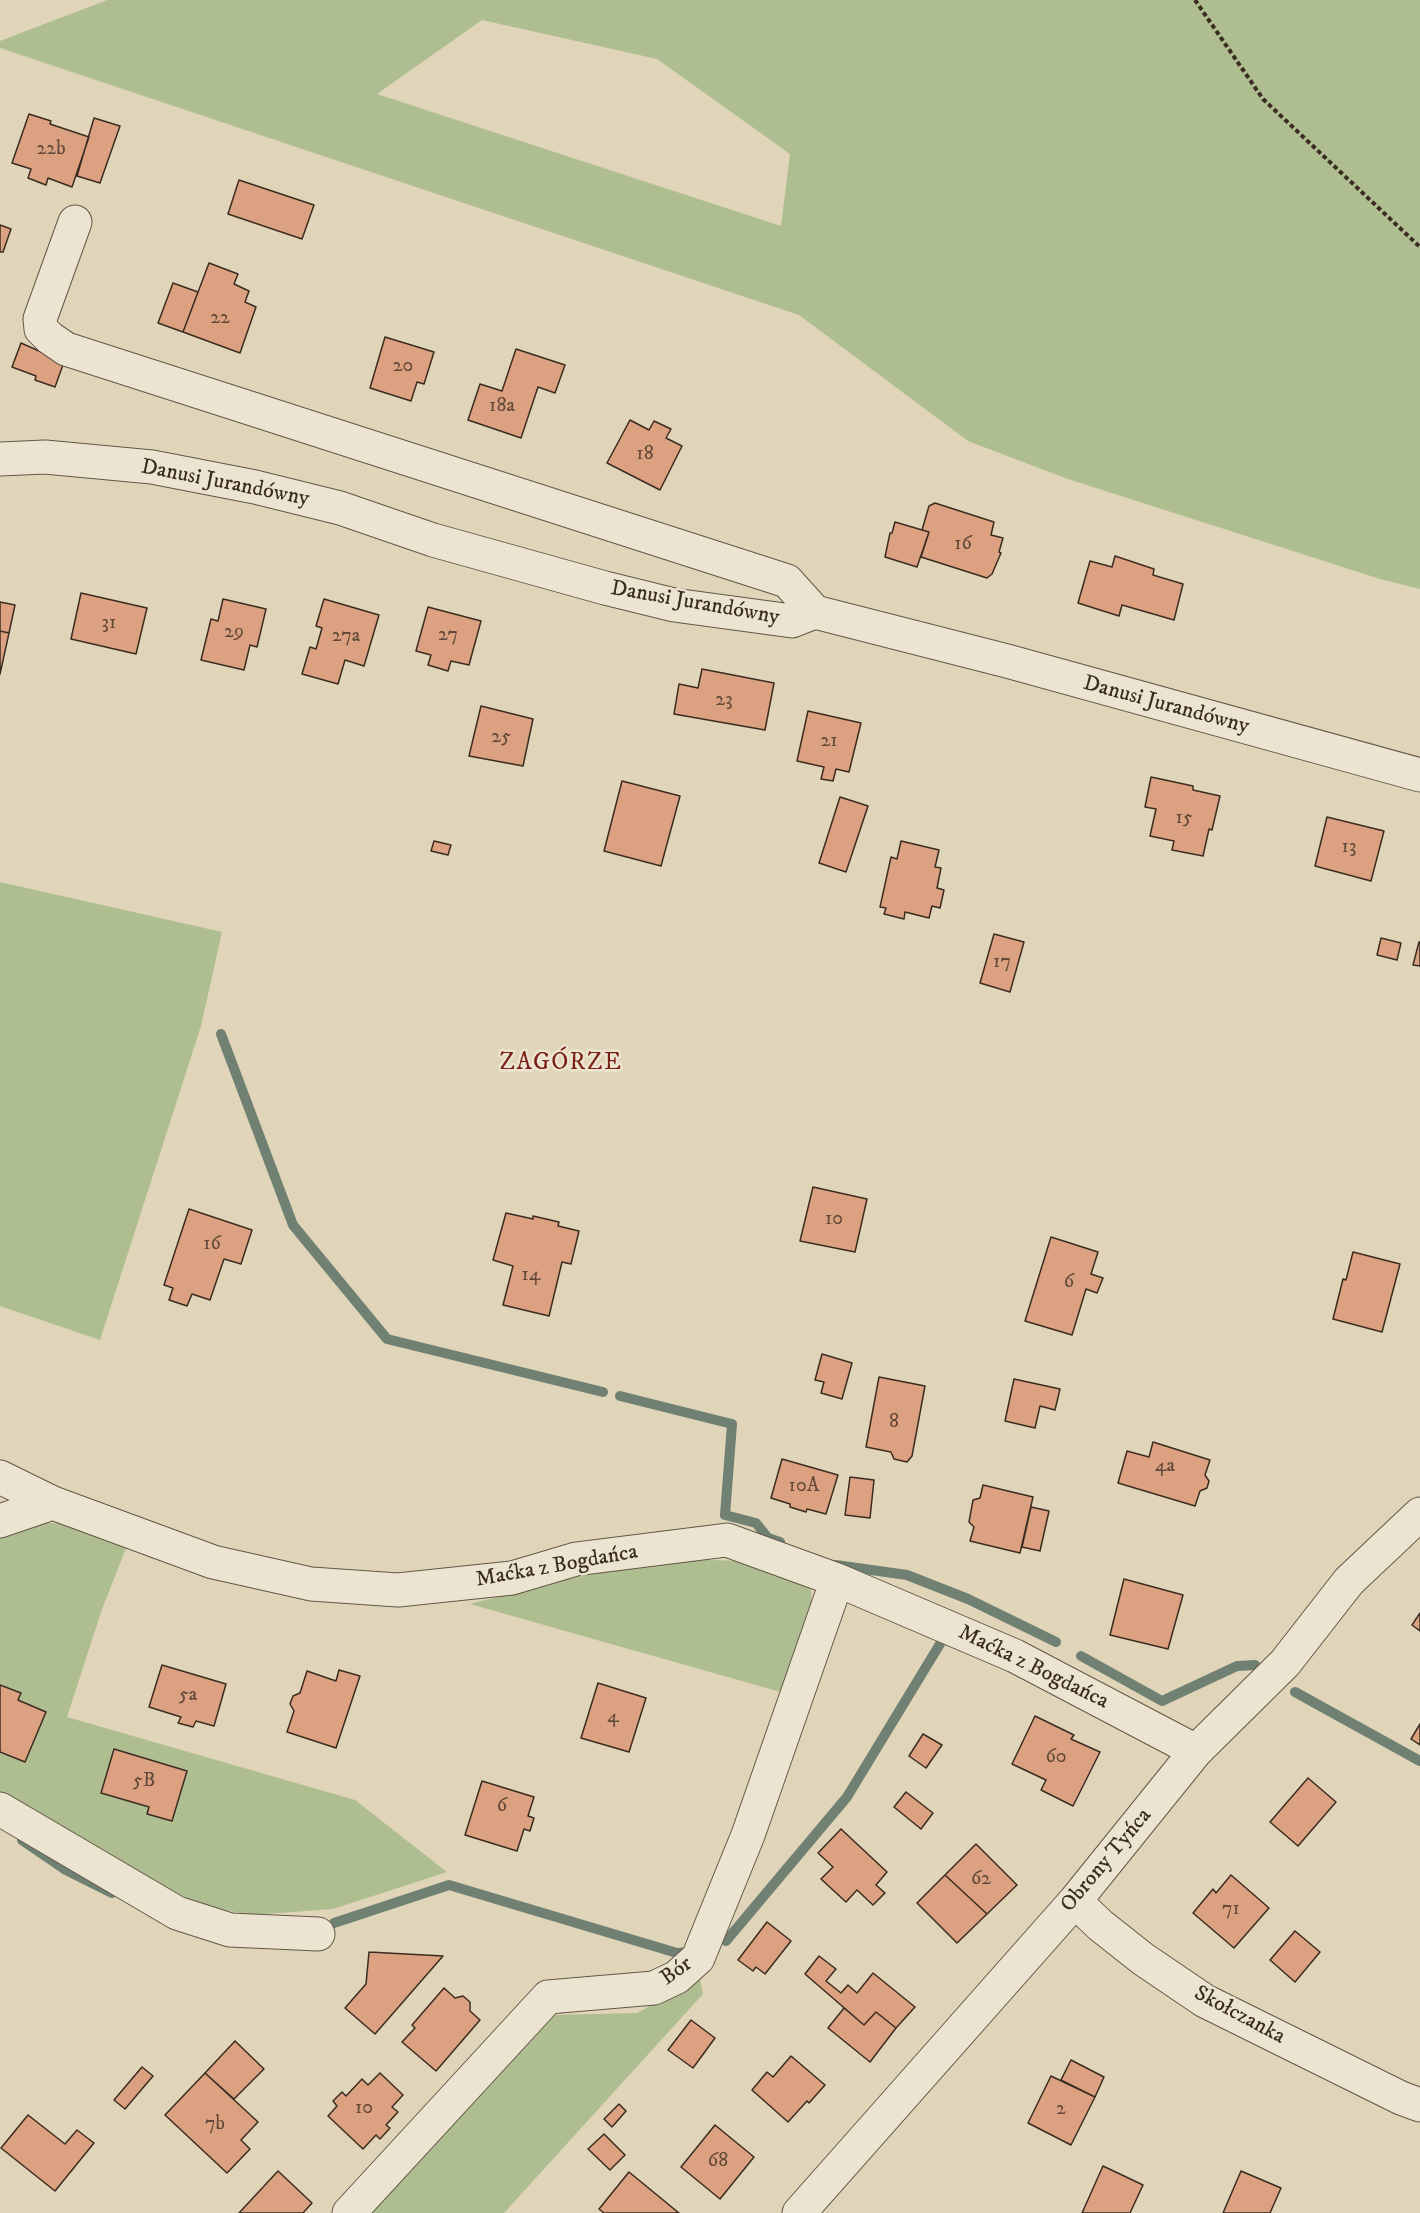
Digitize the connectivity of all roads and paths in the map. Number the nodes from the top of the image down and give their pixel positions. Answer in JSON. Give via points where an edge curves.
{"nodes":[{"id":1,"x":1195,"y":0,"type":"edge"},
{"id":2,"x":75,"y":222,"type":"dead end"},
{"id":3,"x":1420,"y":247,"type":"edge"},
{"id":4,"x":0,"y":459,"type":"edge"},
{"id":5,"x":815,"y":612,"type":"junction"},
{"id":6,"x":1420,"y":775,"type":"edge"},
{"id":7,"x":0,"y":1476,"type":"edge"},
{"id":8,"x":53,"y":1503,"type":"junction"},
{"id":9,"x":1420,"y":1514,"type":"edge"},
{"id":10,"x":0,"y":1521,"type":"edge"},
{"id":11,"x":837,"y":1580,"type":"junction"},
{"id":12,"x":1196,"y":1751,"type":"junction"},
{"id":13,"x":0,"y":1809,"type":"edge"},
{"id":14,"x":1075,"y":1901,"type":"junction"},
{"id":15,"x":318,"y":1935,"type":"dead end"},
{"id":16,"x":1420,"y":2105,"type":"edge"},
{"id":17,"x":349,"y":2213,"type":"edge"},
{"id":18,"x":799,"y":2213,"type":"edge"}],
"edges":[{"from":1,"to":3,"type":"path","via":[[1263,99]]},
{"from":2,"to":5,"type":"street","via":[[40,319],[41,329],[66,349],[787,581]]},
{"from":4,"to":5,"type":"street","name":"Danusi Jurandówny","via":[[45,458],[164,470],[255,487],[674,605],[792,621]]},
{"from":5,"to":6,"type":"street","name":"Danusi Jurandówny"},
{"from":7,"to":8,"type":"street","name":"Maćka z Bogdańca"},
{"from":8,"to":10,"type":"street"},
{"from":8,"to":11,"type":"street","name":"Maćka z Bogdańca","via":[[213,1562],[311,1584],[398,1590],[512,1578],[576,1559],[726,1540]]},
{"from":9,"to":12,"type":"street","name":"Obrony Tyńca","via":[[1349,1581],[1285,1663]]},
{"from":11,"to":12,"type":"street","name":"Maćka z Bogdańca","via":[[1015,1656]]},
{"from":11,"to":17,"type":"street","name":"Bór","via":[[748,1835],[698,1958],[677,1977],[654,1988],[548,1997]]},
{"from":12,"to":14,"type":"street","name":"Obrony Tyńca"},
{"from":13,"to":15,"type":"street","via":[[177,1913],[230,1930]]},
{"from":14,"to":16,"type":"street","name":"Skołczanka","via":[[1143,1959],[1205,2001]]},
{"from":14,"to":18,"type":"street","name":"Obrony Tyńca"}]}
